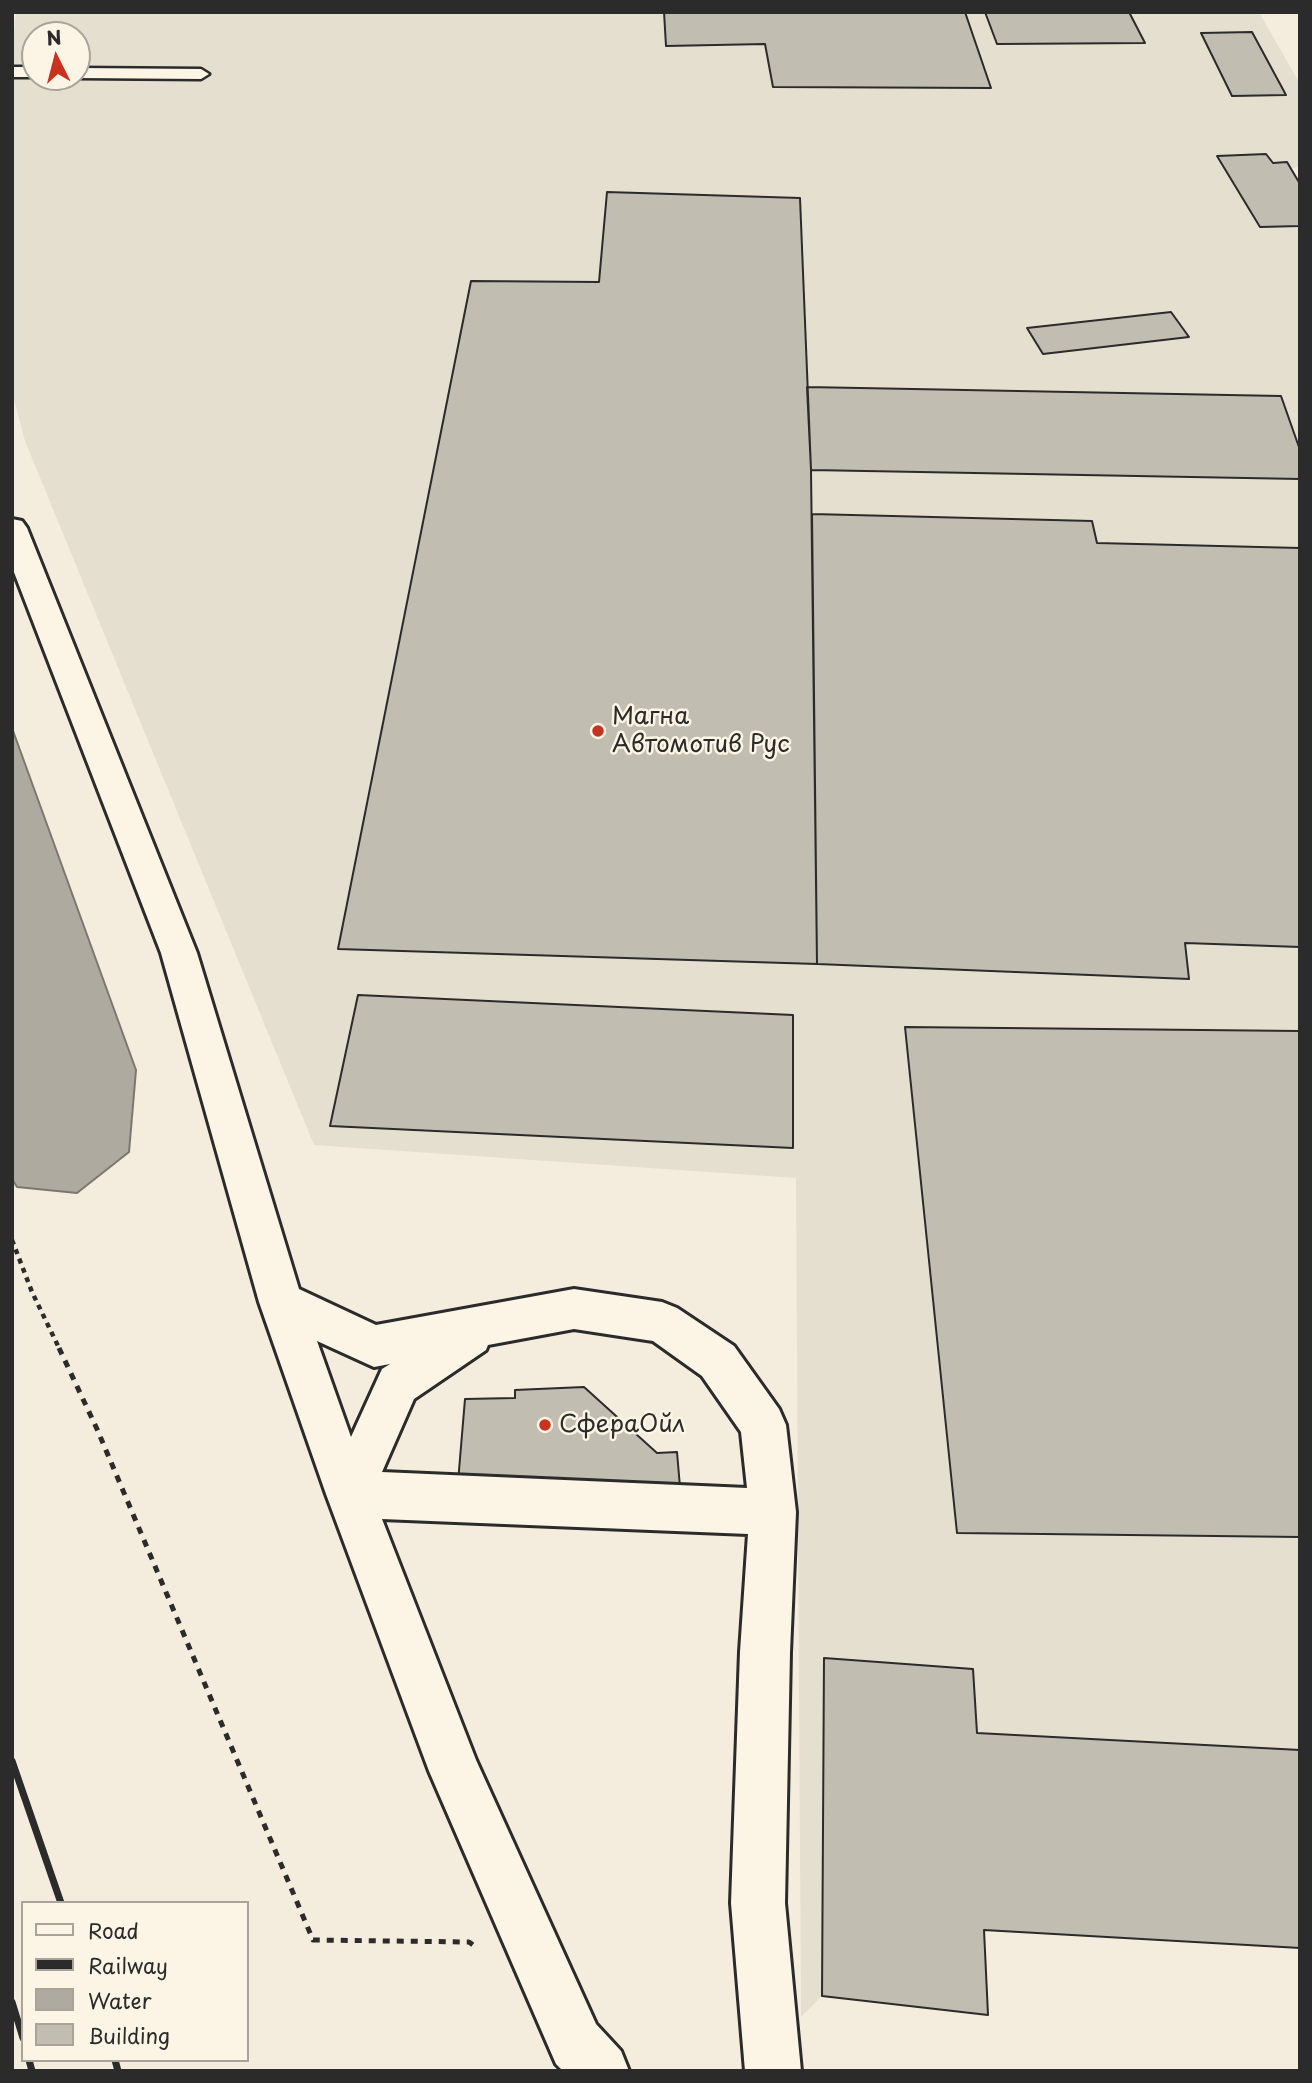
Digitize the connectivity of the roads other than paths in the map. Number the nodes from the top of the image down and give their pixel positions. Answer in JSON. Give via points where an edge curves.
{"nodes":[{"id":1,"x":91,"y":73,"type":"edge"},
{"id":2,"x":201,"y":74,"type":"dead end"},
{"id":3,"x":12,"y":528,"type":"edge"},
{"id":4,"x":281,"y":1302,"type":"junction"},
{"id":5,"x":485,"y":1326,"type":"junction"},
{"id":6,"x":349,"y":1494,"type":"junction"},
{"id":7,"x":773,"y":1512,"type":"junction"},
{"id":8,"x":601,"y":2071,"type":"edge"},
{"id":9,"x":773,"y":2071,"type":"edge"}],
"edges":[{"from":1,"to":2,"type":"lane"},
{"from":3,"to":4,"type":"street","via":[[179,953]]},
{"from":4,"to":5,"type":"street","via":[[374,1346]]},
{"from":4,"to":6,"type":"street"},
{"from":5,"to":6,"type":"street","via":[[398,1384]]},
{"from":5,"to":7,"type":"street","via":[[574,1308],[662,1322],[718,1361],[763,1425]]},
{"from":6,"to":7,"type":"street"},
{"from":6,"to":8,"type":"street","via":[[455,1771],[576,2044]]},
{"from":7,"to":9,"type":"street","via":[[758,1903]]}]}
